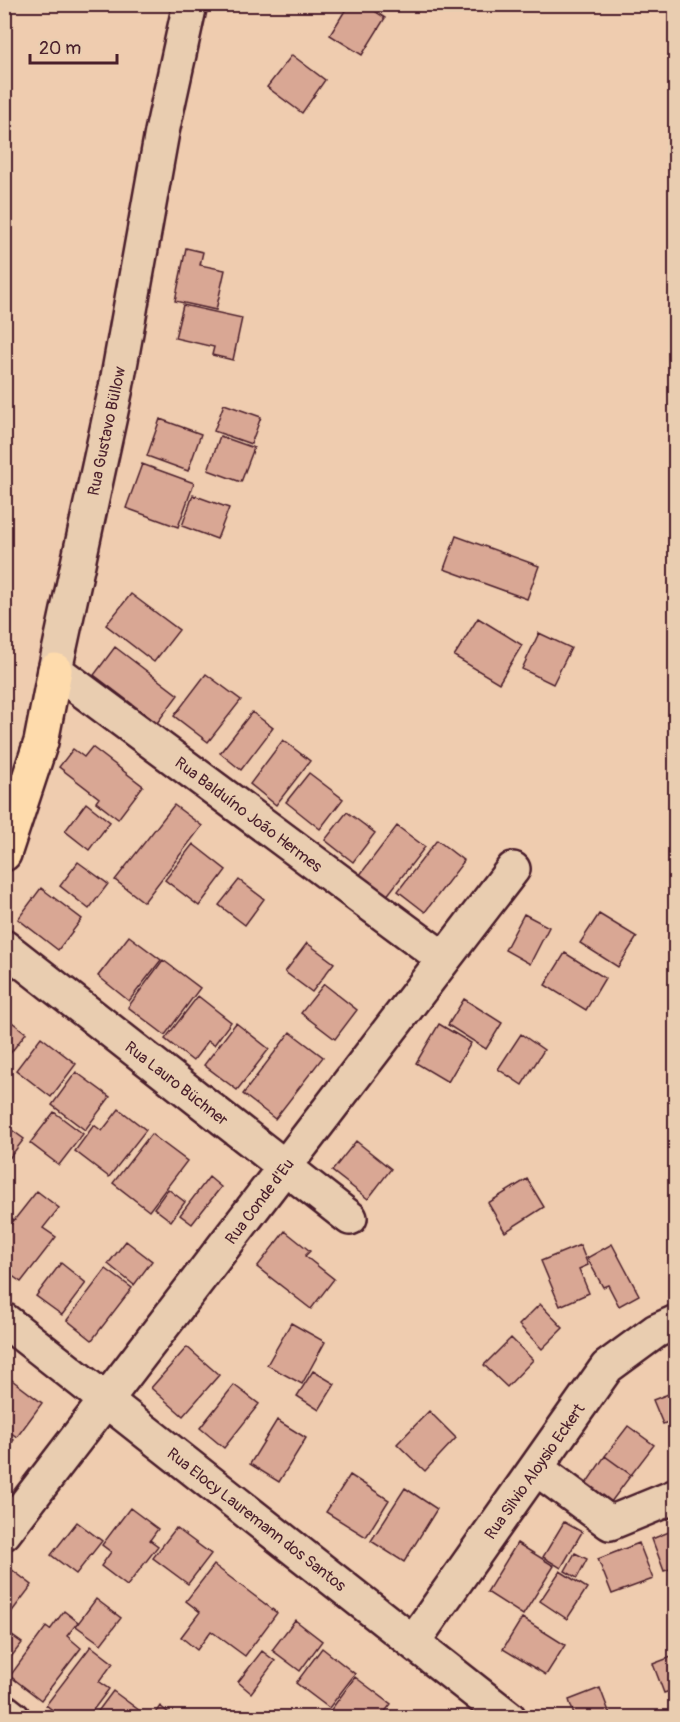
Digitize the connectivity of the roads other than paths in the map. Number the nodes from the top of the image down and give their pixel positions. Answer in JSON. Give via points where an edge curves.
{"nodes":[{"id":1,"x":190,"y":4,"type":"edge"},
{"id":2,"x":55,"y":670,"type":"junction"},
{"id":3,"x":4,"y":854,"type":"edge"},
{"id":4,"x":513,"y":869,"type":"dead end"},
{"id":5,"x":4,"y":947,"type":"edge"},
{"id":6,"x":444,"y":959,"type":"junction"},
{"id":7,"x":285,"y":1167,"type":"junction"},
{"id":8,"x":350,"y":1218,"type":"dead end"},
{"id":9,"x":4,"y":1320,"type":"edge"},
{"id":10,"x":675,"y":1322,"type":"edge"},
{"id":11,"x":107,"y":1401,"type":"junction"},
{"id":12,"x":536,"y":1468,"type":"junction"},
{"id":13,"x":675,"y":1496,"type":"edge"},
{"id":14,"x":4,"y":1533,"type":"edge"},
{"id":15,"x":413,"y":1642,"type":"junction"},
{"id":16,"x":4,"y":1711,"type":"edge"},
{"id":17,"x":13,"y":1718,"type":"edge"},
{"id":18,"x":509,"y":1718,"type":"edge"}],
"edges":[{"from":1,"to":2,"type":"street","name":"Rua Gustavo Büllow","via":[[162,132],[116,388]]},
{"from":2,"to":3,"type":"main road","name":"Rua Gustavo Büllow","via":[[41,742]]},
{"from":2,"to":6,"type":"street","name":"Rua Balduíno João Hermes"},
{"from":4,"to":6,"type":"street","name":"Rua Conde d'Eu"},
{"from":5,"to":7,"type":"street","name":"Rua Lauro Büchner"},
{"from":6,"to":7,"type":"street","name":"Rua Conde d'Eu"},
{"from":7,"to":8,"type":"street","name":"Rua Lauro Büchner"},
{"from":7,"to":11,"type":"street","name":"Rua Conde d'Eu"},
{"from":9,"to":11,"type":"street","name":"Rua Elocy Lauremann dos Santos"},
{"from":10,"to":12,"type":"street","name":"Rua Silvio Aloysio Eckert","via":[[607,1367]]},
{"from":11,"to":14,"type":"street","name":"Rua Conde d'Eu"},
{"from":11,"to":15,"type":"street","name":"Rua Elocy Lauremann dos Santos"},
{"from":12,"to":13,"type":"street","via":[[610,1523]]},
{"from":12,"to":15,"type":"street","name":"Rua Silvio Aloysio Eckert"},
{"from":15,"to":18,"type":"street","name":"Rua Elocy Lauremann dos Santos"},
{"from":16,"to":17,"type":"street"}]}
